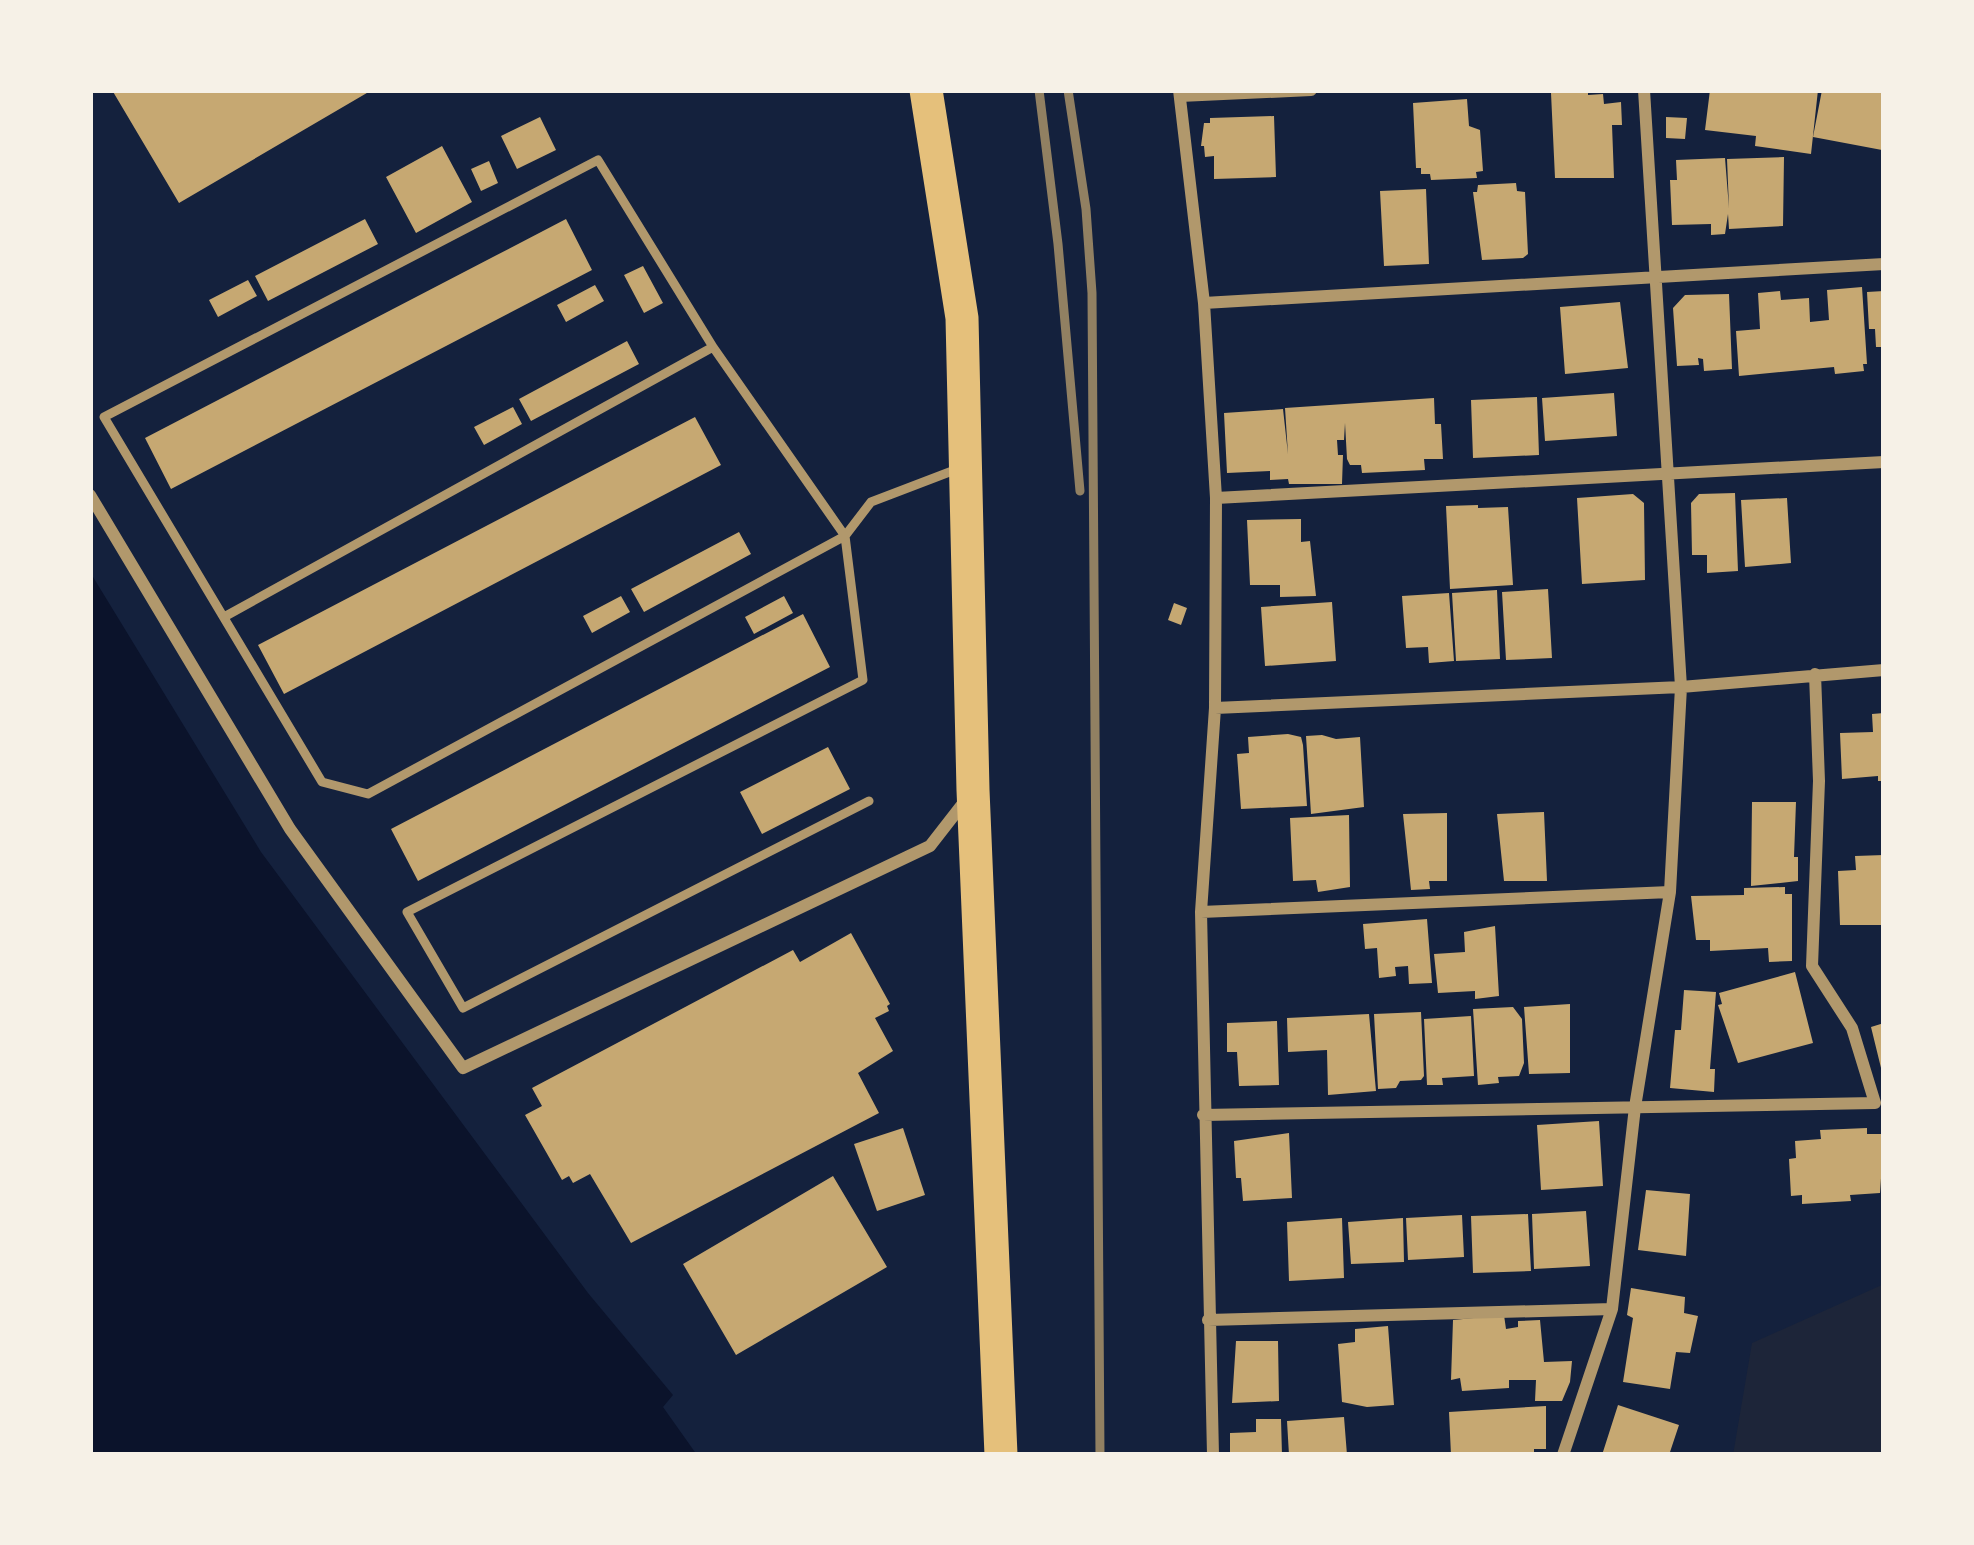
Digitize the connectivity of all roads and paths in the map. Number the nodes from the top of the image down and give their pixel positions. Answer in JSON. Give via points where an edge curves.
{"nodes":[{"id":1,"x":926,"y":90,"type":"edge"},
{"id":2,"x":1311,"y":90,"type":"edge"},
{"id":3,"x":1644,"y":90,"type":"edge"},
{"id":4,"x":1179,"y":93,"type":"edge"},
{"id":5,"x":1884,"y":264,"type":"edge"},
{"id":6,"x":1653,"y":276,"type":"junction"},
{"id":7,"x":1204,"y":303,"type":"junction"},
{"id":8,"x":713,"y":347,"type":"junction"},
{"id":9,"x":1884,"y":462,"type":"edge"},
{"id":10,"x":965,"y":466,"type":"junction"},
{"id":11,"x":1670,"y":475,"type":"junction"},
{"id":12,"x":90,"y":495,"type":"edge"},
{"id":13,"x":1216,"y":498,"type":"junction"},
{"id":14,"x":845,"y":536,"type":"junction"},
{"id":15,"x":224,"y":617,"type":"junction"},
{"id":16,"x":1884,"y":670,"type":"edge"},
{"id":17,"x":1815,"y":674,"type":"junction"},
{"id":18,"x":1681,"y":688,"type":"junction"},
{"id":19,"x":1215,"y":708,"type":"junction"},
{"id":20,"x":973,"y":790,"type":"junction"},
{"id":21,"x":869,"y":801,"type":"dead end"},
{"id":22,"x":1670,"y":892,"type":"junction"},
{"id":23,"x":1201,"y":912,"type":"junction"},
{"id":24,"x":1636,"y":1107,"type":"junction"},
{"id":25,"x":1203,"y":1115,"type":"junction"},
{"id":26,"x":1612,"y":1309,"type":"junction"},
{"id":27,"x":1208,"y":1320,"type":"junction"},
{"id":28,"x":1001,"y":1455,"type":"edge"},
{"id":29,"x":1213,"y":1455,"type":"edge"},
{"id":30,"x":1563,"y":1455,"type":"edge"}],
"edges":[{"from":1,"to":10,"type":"highway","via":[[962,319]]},
{"from":2,"to":4,"type":"street"},
{"from":3,"to":6,"type":"street"},
{"from":4,"to":7,"type":"street"},
{"from":5,"to":6,"type":"street"},
{"from":6,"to":7,"type":"street"},
{"from":6,"to":11,"type":"street"},
{"from":7,"to":13,"type":"street"},
{"from":8,"to":14,"type":"lane"},
{"from":8,"to":15,"type":"lane"},
{"from":8,"to":15,"type":"lane","via":[[598,160],[104,417]]},
{"from":9,"to":11,"type":"street"},
{"from":10,"to":14,"type":"lane","via":[[871,502]]},
{"from":10,"to":20,"type":"highway"},
{"from":11,"to":13,"type":"street"},
{"from":11,"to":18,"type":"street"},
{"from":12,"to":20,"type":"street","via":[[290,829],[464,1068],[930,845]]},
{"from":13,"to":19,"type":"street"},
{"from":14,"to":15,"type":"lane","via":[[368,794],[322,782]]},
{"from":14,"to":21,"type":"lane","via":[[863,680],[406,912],[463,1008]]},
{"from":16,"to":17,"type":"street"},
{"from":17,"to":18,"type":"street"},
{"from":17,"to":24,"type":"street","via":[[1812,966],[1852,1028],[1874,1103]]},
{"from":18,"to":19,"type":"street"},
{"from":18,"to":22,"type":"street"},
{"from":19,"to":23,"type":"street"},
{"from":20,"to":28,"type":"highway"},
{"from":22,"to":23,"type":"street"},
{"from":22,"to":24,"type":"street"},
{"from":23,"to":25,"type":"street"},
{"from":24,"to":25,"type":"street"},
{"from":24,"to":26,"type":"street"},
{"from":25,"to":27,"type":"street"},
{"from":26,"to":27,"type":"street"},
{"from":26,"to":30,"type":"street"},
{"from":27,"to":29,"type":"street"}]}
